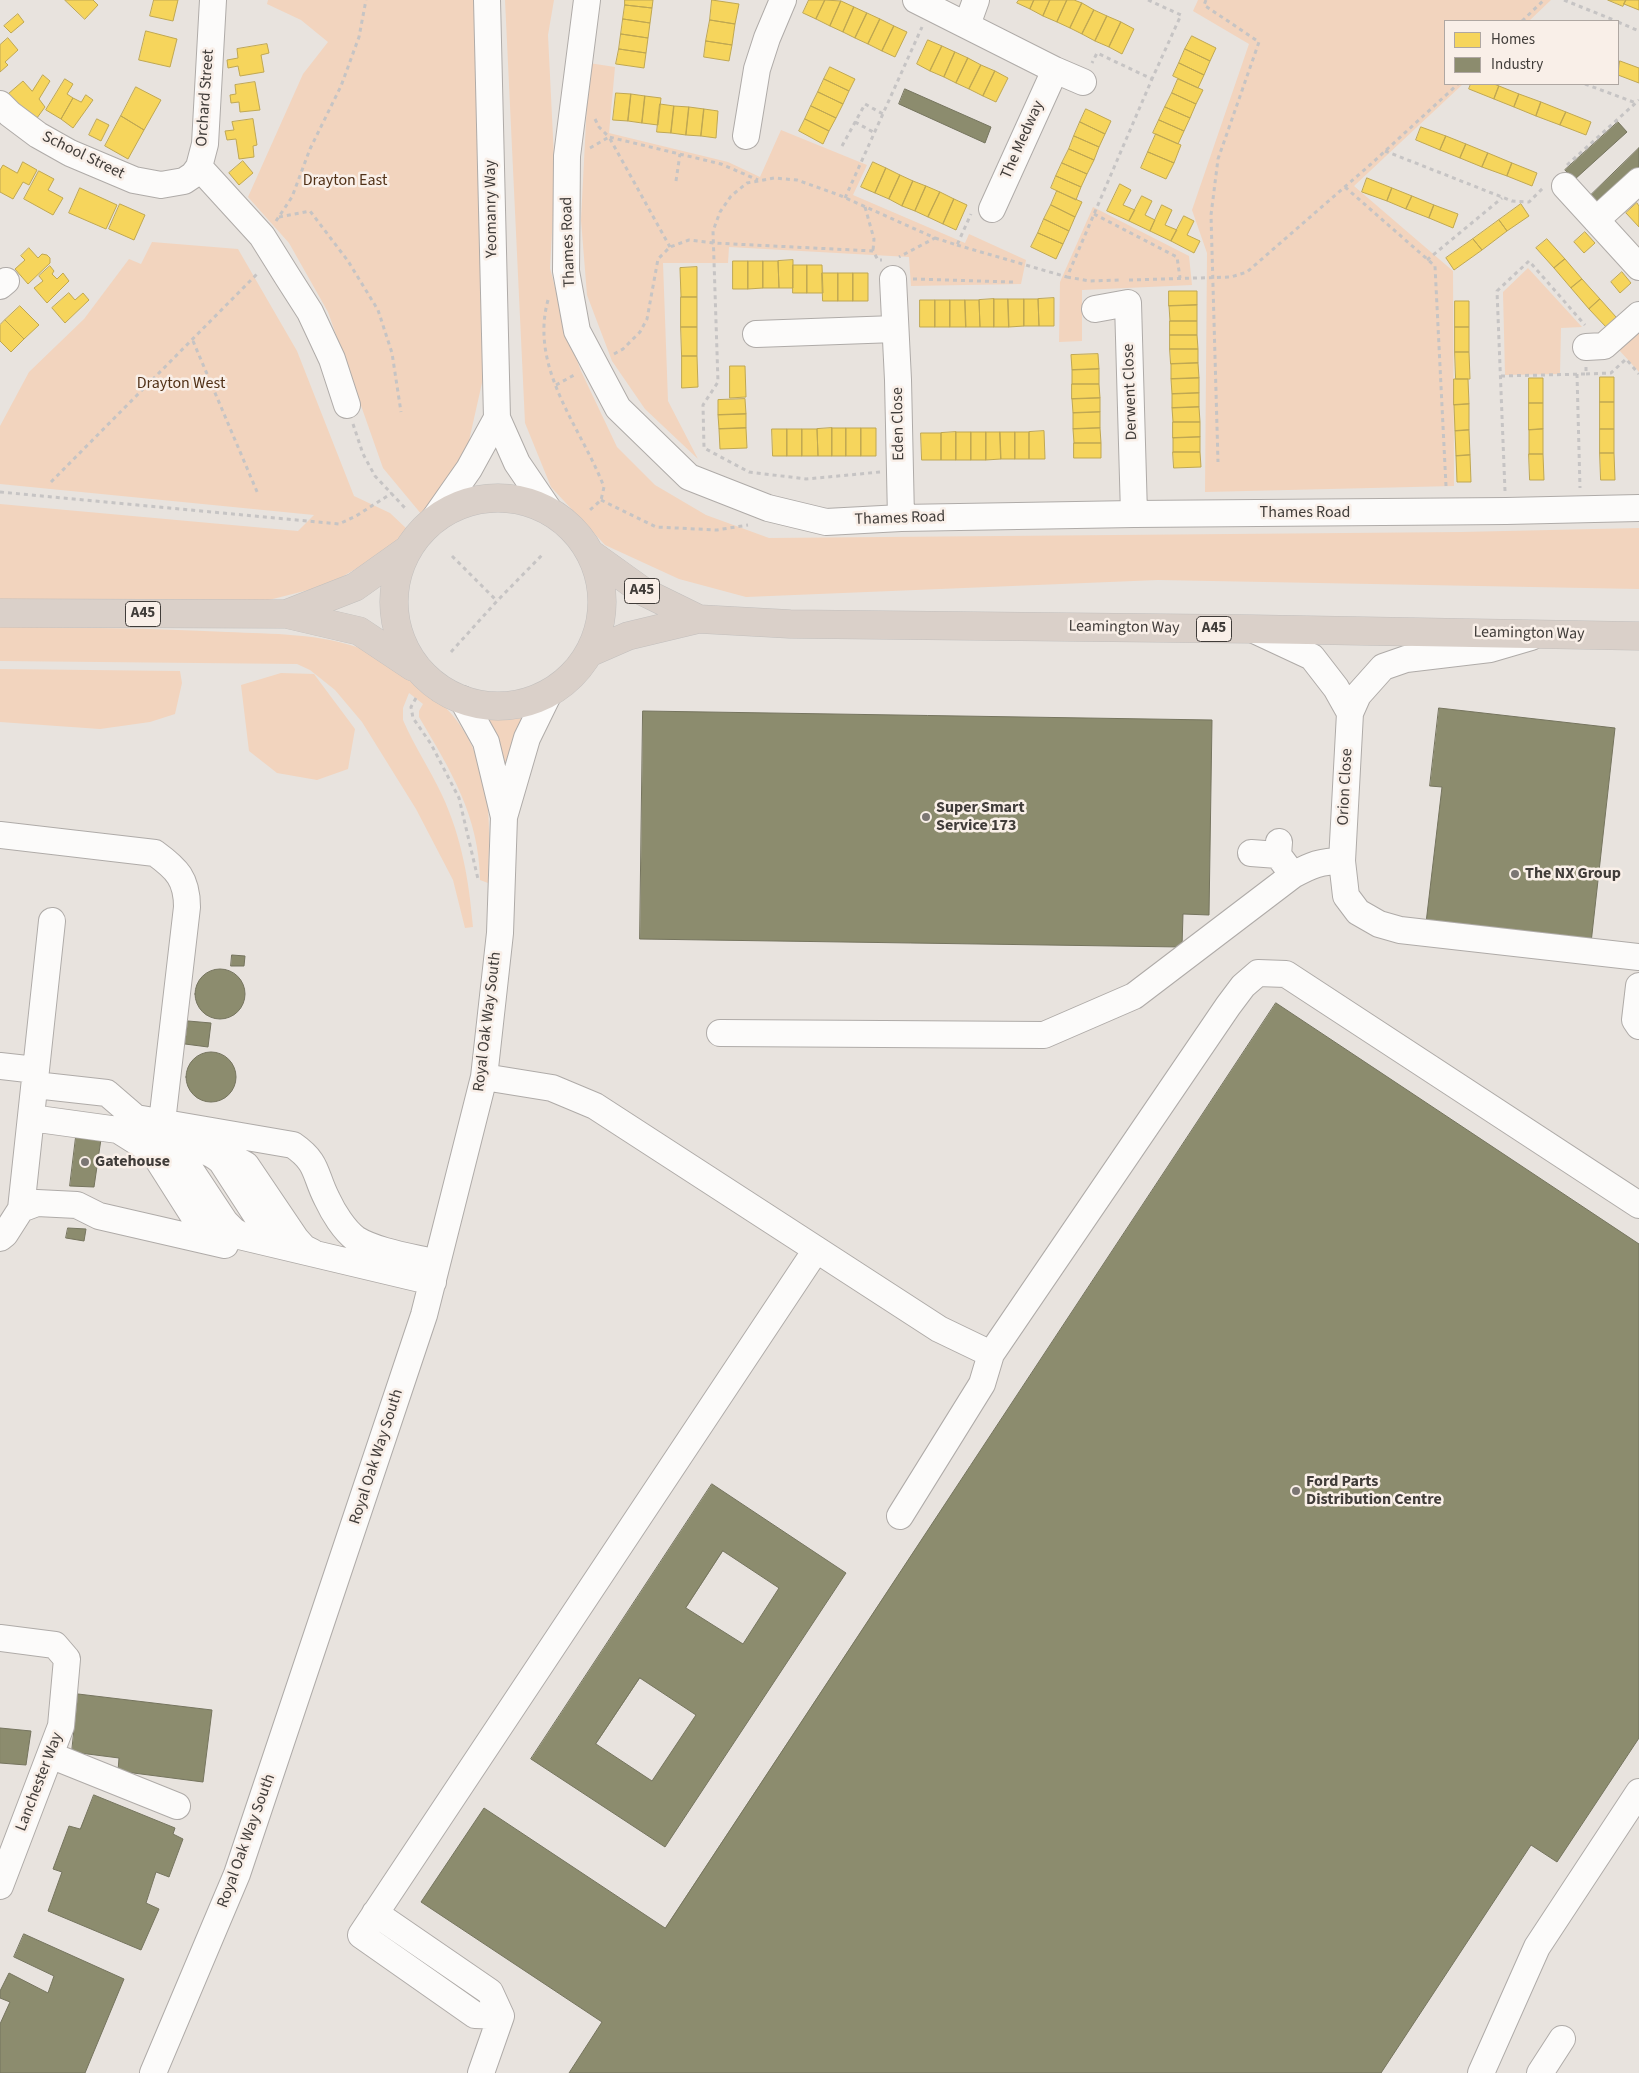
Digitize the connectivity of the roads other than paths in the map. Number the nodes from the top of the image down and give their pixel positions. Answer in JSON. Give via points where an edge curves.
{"nodes":[{"id":1,"x":213,"y":0,"type":"edge"},
{"id":2,"x":487,"y":0,"type":"edge"},
{"id":3,"x":587,"y":0,"type":"edge"},
{"id":4,"x":782,"y":0,"type":"edge"},
{"id":5,"x":976,"y":0,"type":"edge"},
{"id":6,"x":924,"y":4,"type":"edge"},
{"id":7,"x":966,"y":25,"type":"junction"},
{"id":8,"x":1055,"y":70,"type":"junction"},
{"id":9,"x":1083,"y":82,"type":"road end"},
{"id":10,"x":0,"y":104,"type":"edge"},
{"id":11,"x":746,"y":136,"type":"dead end"},
{"id":12,"x":200,"y":167,"type":"junction"},
{"id":13,"x":1639,"y":181,"type":"edge"},
{"id":14,"x":1559,"y":182,"type":"road end"},
{"id":15,"x":176,"y":183,"type":"joint"},
{"id":16,"x":992,"y":209,"type":"road end"},
{"id":17,"x":1596,"y":220,"type":"junction"},
{"id":18,"x":1639,"y":267,"type":"edge"},
{"id":19,"x":893,"y":269,"type":"road end"},
{"id":20,"x":1095,"y":310,"type":"dead end"},
{"id":21,"x":1639,"y":315,"type":"edge"},
{"id":22,"x":895,"y":329,"type":"junction"},
{"id":23,"x":756,"y":334,"type":"dead end"},
{"id":24,"x":1595,"y":347,"type":"road end"},
{"id":25,"x":347,"y":405,"type":"road end"},
{"id":26,"x":497,"y":418,"type":"junction"},
{"id":27,"x":1639,"y":508,"type":"edge"},
{"id":28,"x":551,"y":513,"type":"junction"},
{"id":29,"x":1134,"y":514,"type":"junction"},
{"id":30,"x":901,"y":518,"type":"junction"},
{"id":31,"x":434,"y":519,"type":"junction"},
{"id":32,"x":407,"y":550,"type":"junction"},
{"id":33,"x":592,"y":554,"type":"junction"},
{"id":34,"x":0,"y":614,"type":"edge"},
{"id":35,"x":286,"y":614,"type":"junction"},
{"id":36,"x":698,"y":619,"type":"junction"},
{"id":37,"x":1252,"y":629,"type":"junction"},
{"id":38,"x":1541,"y":634,"type":"junction"},
{"id":39,"x":1639,"y":636,"type":"edge"},
{"id":40,"x":589,"y":653,"type":"junction"},
{"id":41,"x":418,"y":670,"type":"junction"},
{"id":42,"x":549,"y":692,"type":"junction"},
{"id":43,"x":462,"y":700,"type":"junction"},
{"id":44,"x":1350,"y":713,"type":"junction"},
{"id":45,"x":504,"y":817,"type":"junction"},
{"id":46,"x":0,"y":835,"type":"edge"},
{"id":47,"x":1251,"y":853,"type":"dead end"},
{"id":48,"x":1283,"y":857,"type":"junction"},
{"id":49,"x":1342,"y":861,"type":"junction"},
{"id":50,"x":52,"y":920,"type":"dead end"},
{"id":51,"x":1639,"y":957,"type":"edge"},
{"id":52,"x":1639,"y":986,"type":"edge"},
{"id":53,"x":1639,"y":1026,"type":"edge"},
{"id":54,"x":720,"y":1033,"type":"dead end"},
{"id":55,"x":0,"y":1066,"type":"edge"},
{"id":56,"x":484,"y":1077,"type":"junction"},
{"id":57,"x":36,"y":1078,"type":"junction"},
{"id":58,"x":31,"y":1118,"type":"junction"},
{"id":59,"x":167,"y":1138,"type":"junction"},
{"id":60,"x":1639,"y":1205,"type":"edge"},
{"id":61,"x":21,"y":1209,"type":"junction"},
{"id":62,"x":450,"y":1211,"type":"junction"},
{"id":63,"x":0,"y":1238,"type":"edge"},
{"id":64,"x":280,"y":1246,"type":"junction"},
{"id":65,"x":816,"y":1250,"type":"junction"},
{"id":66,"x":396,"y":1253,"type":"junction"},
{"id":67,"x":370,"y":1267,"type":"junction"},
{"id":68,"x":435,"y":1273,"type":"junction"},
{"id":69,"x":991,"y":1354,"type":"junction"},
{"id":70,"x":900,"y":1516,"type":"dead end"},
{"id":71,"x":0,"y":1638,"type":"edge"},
{"id":72,"x":50,"y":1755,"type":"junction"},
{"id":73,"x":1639,"y":1792,"type":"edge"},
{"id":74,"x":177,"y":1806,"type":"dead end"},
{"id":75,"x":0,"y":1886,"type":"edge"},
{"id":76,"x":1562,"y":2039,"type":"dead end"},
{"id":77,"x":153,"y":2073,"type":"edge"},
{"id":78,"x":481,"y":2073,"type":"edge"},
{"id":79,"x":1481,"y":2073,"type":"edge"},
{"id":80,"x":1540,"y":2073,"type":"edge"}],
"edges":[{"from":1,"to":12,"type":"street","name":"Orchard Street","via":[[207,122]]},
{"from":2,"to":26,"type":"street","name":"Yeomanry Way"},
{"from":3,"to":30,"type":"street","name":"Thames Road","via":[[567,156],[566,270],[577,331],[618,408],[689,477],[768,508],[826,522]]},
{"from":4,"to":11,"type":"street","via":[[758,69]]},
{"from":5,"to":7,"type":"street"},
{"from":6,"to":7,"type":"street"},
{"from":7,"to":8,"type":"street"},
{"from":8,"to":9,"type":"street"},
{"from":8,"to":16,"type":"street","name":"The Medway"},
{"from":10,"to":15,"type":"street","name":"School Street","via":[[38,135],[70,153],[148,184]]},
{"from":12,"to":15,"type":"street","name":"Orchard Street","via":[[193,175]]},
{"from":12,"to":25,"type":"street","via":[[271,227],[332,359]]},
{"from":13,"to":17,"type":"street"},
{"from":14,"to":17,"type":"street"},
{"from":17,"to":18,"type":"street"},
{"from":19,"to":22,"type":"street","name":"Eden Close"},
{"from":20,"to":29,"type":"street","name":"Derwent Close","via":[[1128,304]]},
{"from":21,"to":24,"type":"street"},
{"from":22,"to":23,"type":"street"},
{"from":22,"to":30,"type":"street","name":"Eden Close"},
{"from":26,"to":28,"type":"street","name":"Yeomanry Way","via":[[517,463]]},
{"from":26,"to":31,"type":"street","name":"Yeomanry Way","via":[[470,469]]},
{"from":27,"to":29,"type":"street","name":"Thames Road"},
{"from":28,"to":31,"type":"highway","via":[[538,505],[513,498],[488,497],[454,506]]},
{"from":28,"to":33,"type":"highway","via":[[571,526]]},
{"from":29,"to":30,"type":"street","name":"Thames Road"},
{"from":31,"to":32,"type":"highway"},
{"from":32,"to":35,"type":"highway","number":"A45","via":[[354,587]]},
{"from":32,"to":41,"type":"highway","via":[[396,573],[393,608],[401,643]]},
{"from":33,"to":36,"type":"highway","name":"Leamington Way","number":"A45","via":[[644,592]]},
{"from":33,"to":40,"type":"highway","via":[[601,584],[602,619]]},
{"from":34,"to":35,"type":"highway","number":"A45"},
{"from":35,"to":41,"type":"highway","number":"A45","via":[[359,631]]},
{"from":36,"to":37,"type":"highway","name":"Leamington Way","number":"A45","via":[[790,624]]},
{"from":36,"to":40,"type":"highway","name":"Leamington Way","number":"A45","via":[[628,636]]},
{"from":37,"to":38,"type":"highway","name":"Leamington Way","number":"A45"},
{"from":37,"to":44,"type":"street","via":[[1312,657]]},
{"from":38,"to":39,"type":"highway","name":"Leamington Way","number":"A45"},
{"from":38,"to":44,"type":"street","name":"Orion Close","via":[[1490,649],[1406,659],[1383,667],[1358,695]]},
{"from":40,"to":42,"type":"highway","via":[[567,681]]},
{"from":41,"to":43,"type":"highway","via":[[448,695]]},
{"from":42,"to":43,"type":"highway","via":[[541,698],[513,706],[481,706]]},
{"from":42,"to":45,"type":"street","name":"Royal Oak Way South","via":[[527,738]]},
{"from":43,"to":45,"type":"street","name":"Royal Oak Way South","via":[[486,742]]},
{"from":44,"to":49,"type":"street","name":"Orion Close"},
{"from":45,"to":56,"type":"street","name":"Royal Oak Way South","via":[[500,933]]},
{"from":46,"to":59,"type":"street","via":[[155,853],[174,866],[181,877],[187,893],[187,907]]},
{"from":47,"to":48,"type":"street"},
{"from":48,"to":49,"type":"street","via":[[1309,866],[1324,861]]},
{"from":48,"to":54,"type":"street","via":[[1134,996],[1044,1035]]},
{"from":49,"to":51,"type":"street","name":"Orion Close","via":[[1346,896],[1358,912],[1379,924],[1400,930]]},
{"from":50,"to":57,"type":"street"},
{"from":52,"to":53,"type":"street","via":[[1635,1020]]},
{"from":55,"to":57,"type":"street"},
{"from":56,"to":62,"type":"street","name":"Royal Oak Way South"},
{"from":56,"to":65,"type":"street","via":[[552,1088],[595,1106]]},
{"from":57,"to":58,"type":"street"},
{"from":57,"to":59,"type":"street","via":[[107,1093],[136,1118]]},
{"from":58,"to":59,"type":"street"},
{"from":58,"to":61,"type":"street"},
{"from":59,"to":64,"type":"street","via":[[212,1154],[221,1161],[267,1232]]},
{"from":59,"to":64,"type":"street","via":[[234,1231]]},
{"from":59,"to":64,"type":"street","via":[[244,1159],[260,1168],[313,1247]]},
{"from":59,"to":66,"type":"street","via":[[293,1145],[316,1167],[326,1198],[356,1238]]},
{"from":60,"to":69,"type":"street","via":[[1286,974],[1258,973],[1228,1006]]},
{"from":61,"to":63,"type":"street"},
{"from":61,"to":67,"type":"street","via":[[38,1203],[77,1205],[99,1216],[320,1267]]},
{"from":62,"to":66,"type":"street","via":[[428,1238]]},
{"from":62,"to":68,"type":"street","name":"Royal Oak Way South"},
{"from":64,"to":67,"type":"street"},
{"from":65,"to":69,"type":"street","via":[[939,1329]]},
{"from":65,"to":78,"type":"street","via":[[361,1935],[475,2015],[501,2016]]},
{"from":66,"to":68,"type":"street"},
{"from":67,"to":68,"type":"street"},
{"from":68,"to":77,"type":"street","name":"Royal Oak Way South","via":[[424,1315],[237,1874]]},
{"from":69,"to":70,"type":"street","via":[[982,1384]]},
{"from":71,"to":72,"type":"street","name":"Lanchester Way","via":[[55,1645],[67,1659],[61,1726]]},
{"from":72,"to":74,"type":"street"},
{"from":72,"to":75,"type":"street","name":"Lanchester Way"},
{"from":73,"to":79,"type":"street","via":[[1536,1947]]},
{"from":76,"to":80,"type":"street"}]}
